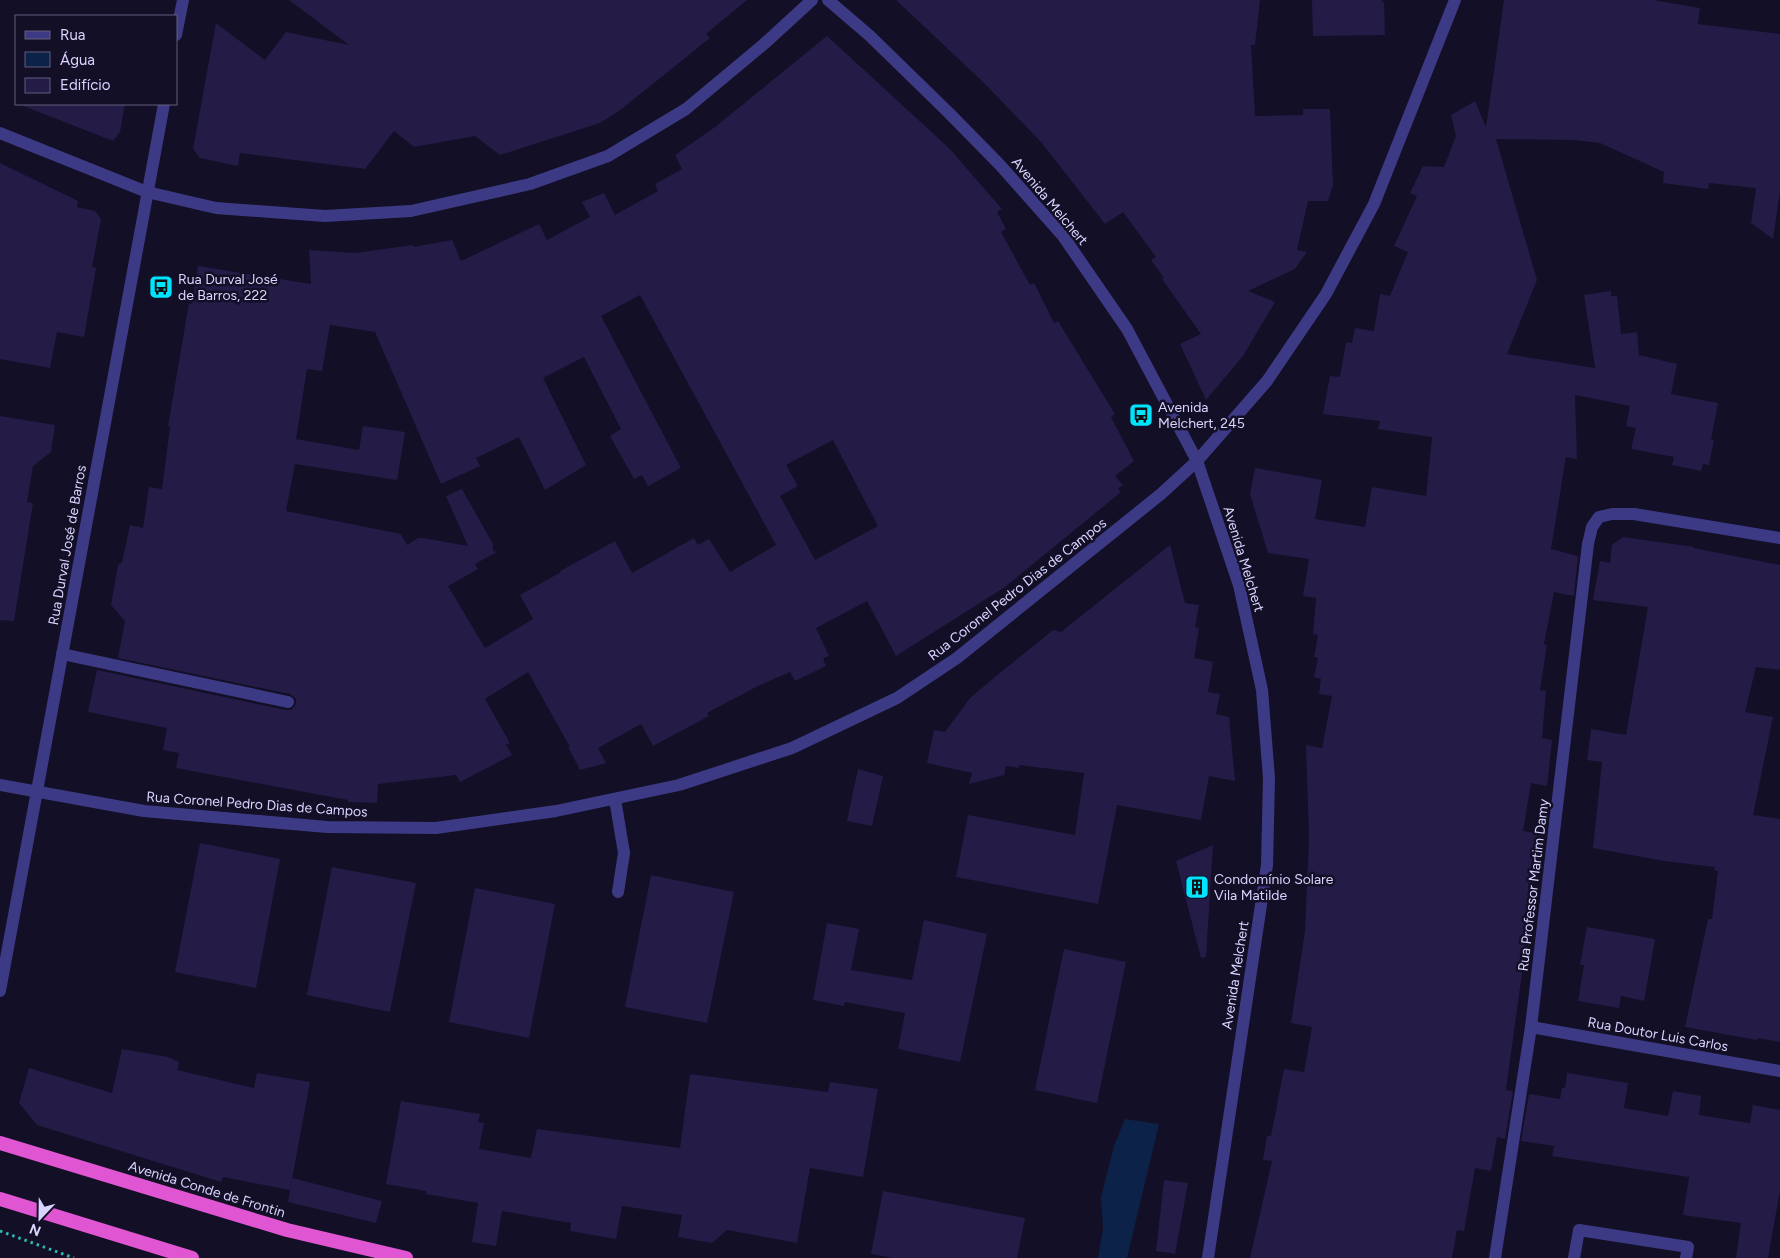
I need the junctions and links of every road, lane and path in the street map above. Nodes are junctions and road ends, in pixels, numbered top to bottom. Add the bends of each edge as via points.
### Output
1 (183, 0) edge
2 (812, 0) edge
3 (828, 0) edge
4 (1455, 0) edge
5 (178, 25) edge
6 (164, 105) edge
7 (0, 133) edge
8 (147, 192) junction
9 (1197, 461) junction
10 (1780, 538) edge
11 (62, 654) junction
12 (288, 702) dead end
13 (0, 785) edge
14 (37, 793) junction
15 (615, 799) junction
16 (618, 892) dead end
17 (0, 991) edge
18 (1531, 1027) junction
19 (1780, 1071) edge
20 (0, 1143) edge
21 (0, 1199) edge
22 (0, 1231) edge
23 (74, 1258) edge
24 (192, 1258) edge
25 (406, 1258) edge
26 (1208, 1258) edge
27 (1495, 1258) edge
28 (1574, 1258) edge
29 (1686, 1258) edge

1 - 5 street
2 - 8 street via 686,109 608,156 530,184 411,211 325,216 216,208
3 - 9 street, Avenida Melchert via 950,114 1063,236 1127,329
4 - 9 street, Rua Coronel Pedro Dias de Campos via 1374,204 1326,294 1267,381
6 - 8 street, Rua Durval José de Barros
7 - 8 street
8 - 11 street, Rua Durval José de Barros
9 - 15 street, Rua Coronel Pedro Dias de Campos via 958,658 897,698 792,748 679,785
9 - 26 street, Avenida Melchert via 1239,585 1262,690 1269,778 1267,865
10 - 18 street, Rua Professor Martim Damy via 1634,514 1599,517 1592,527
11 - 12 street
11 - 14 street, Rua Durval José de Barros
13 - 14 street, Rua Coronel Pedro Dias de Campos
14 - 15 street, Rua Coronel Pedro Dias de Campos via 136,810 327,827 436,828
14 - 17 street, Rua Durval José de Barros
15 - 16 street via 624,853
18 - 19 street, Rua Doutor Luis Carlos
18 - 27 street, Rua Professor Martim Damy
20 - 25 highway, Avenida Conde de Frontin via 287,1230
21 - 24 highway
22 - 23 path
28 - 29 street via 1579,1230 1688,1247

